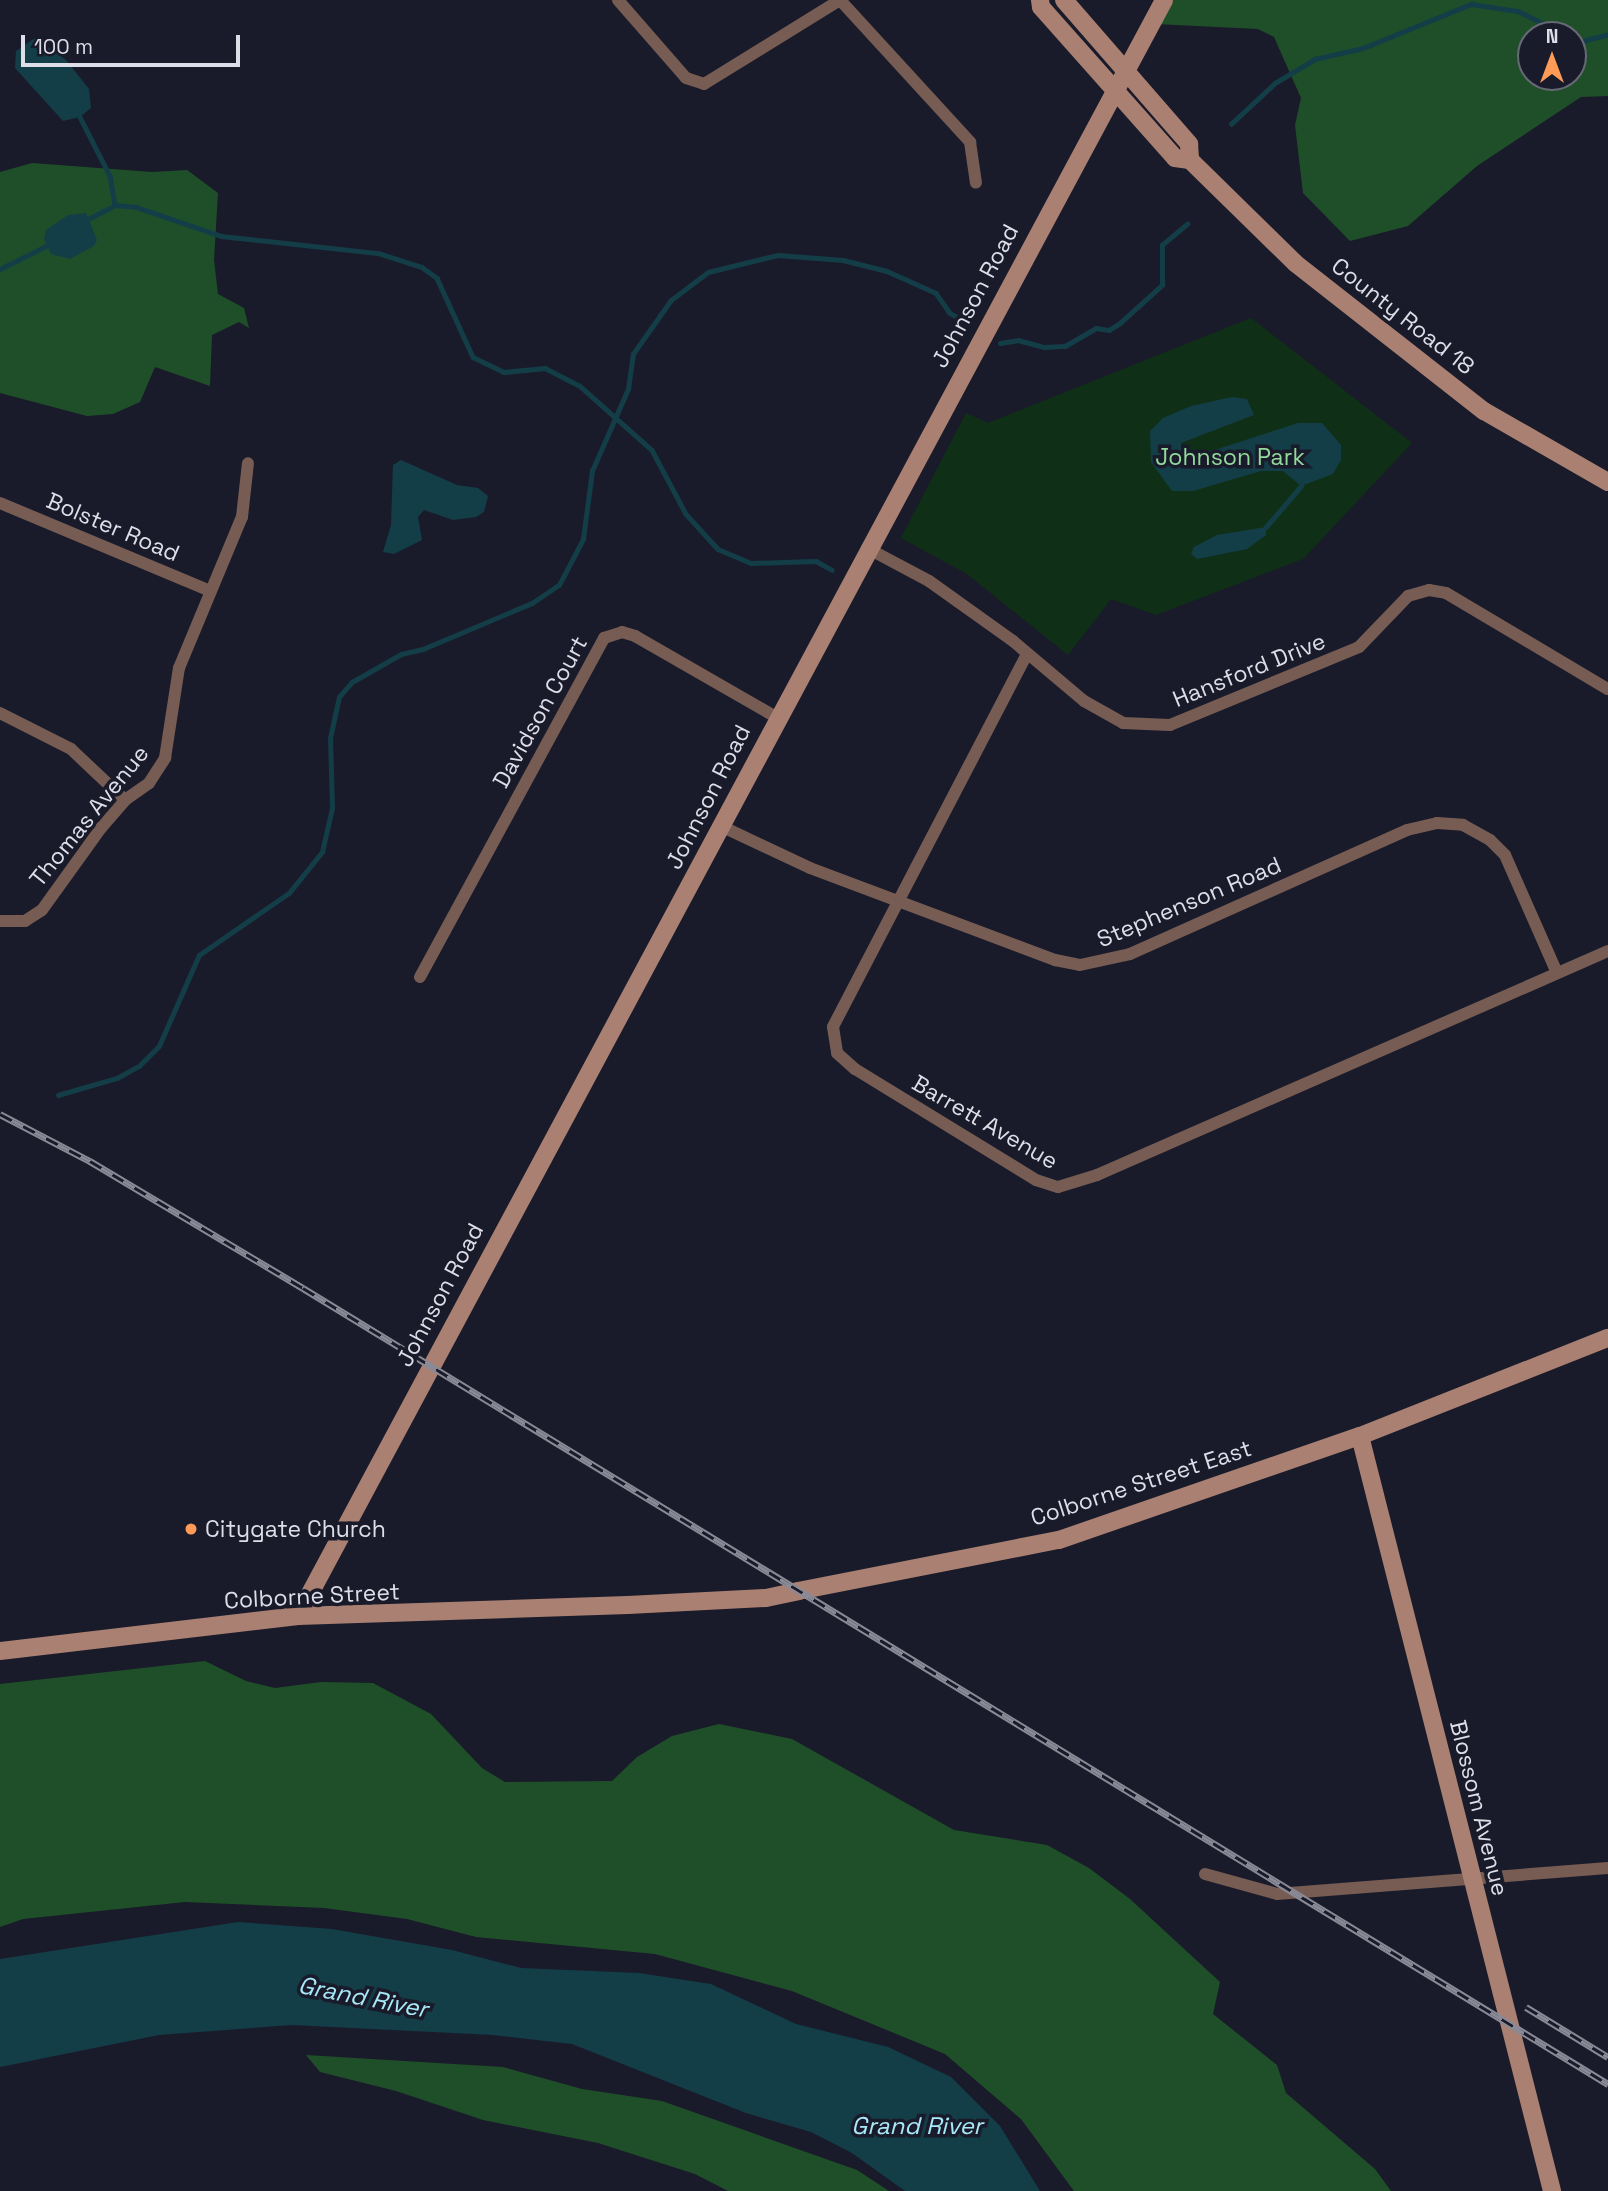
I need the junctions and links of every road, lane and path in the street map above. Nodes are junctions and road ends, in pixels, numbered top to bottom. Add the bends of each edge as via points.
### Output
1 (618, 0) edge
2 (840, 0) edge
3 (1040, 0) edge
4 (1063, 0) edge
5 (1164, 0) edge
6 (1125, 71) junction
7 (1113, 90) junction
8 (1190, 160) junction
9 (976, 183) dead end
10 (248, 463) dead end
11 (1608, 482) edge
12 (0, 503) edge
13 (867, 548) junction
14 (210, 591) junction
15 (1027, 654) junction
16 (1608, 689) edge
17 (0, 713) edge
18 (776, 717) junction
19 (125, 800) junction
20 (723, 827) junction
21 (898, 898) junction
22 (0, 921) edge
23 (1608, 951) edge
24 (1557, 973) junction
25 (420, 977) dead end
26 (1608, 1338) edge
27 (1360, 1436) junction
28 (628, 1605) joint
29 (298, 1616) junction
30 (0, 1651) edge
31 (1608, 1868) edge
32 (1205, 1874) dead end
33 (1472, 1881) junction
34 (1552, 2191) edge

1 - 2 street via 686,78 704,84
2 - 9 street via 970,142
3 - 7 main road, County Road 18 via 1041,7
4 - 6 main road, County Road 18
5 - 6 main road, Johnson Road
6 - 7 main road, Johnson Road
6 - 8 main road, County Road 18 via 1189,144
7 - 8 main road, County Road 18 via 1175,158
7 - 13 main road, Johnson Road
8 - 11 main road, County Road 18 via 1295,263 1484,411
10 - 14 street, Thomas Avenue via 242,517
12 - 14 street, Bolster Road
13 - 15 street, Hansford Drive via 929,580
13 - 18 main road, Johnson Road
14 - 19 street, Thomas Avenue via 179,668 166,758 149,783
15 - 16 street, Hansford Drive via 1107,716 1137,725 1170,725 1359,647 1408,596 1430,590 1446,593
15 - 21 street, Barrett Avenue
17 - 19 street via 71,749
18 - 20 main road, Johnson Road
18 - 25 street, Davidson Court via 635,636 616,633 604,638
19 - 22 street, Thomas Avenue via 42,910 25,921
20 - 21 street, Stephenson Road via 810,868
20 - 29 main road, Johnson Road
21 - 24 street, Stephenson Road via 1055,960 1080,965 1105,962 1407,830 1437,823 1463,825 1505,855
21 - 24 street, Barrett Avenue via 839,1009 833,1027 837,1053 855,1069 1024,1174 1058,1187 1097,1175
23 - 24 street, Barrett Avenue
26 - 27 main road, Colborne Street East
27 - 28 main road, Colborne Street East via 1059,1540 766,1598
27 - 33 main road, Blossom Avenue
28 - 29 main road, Colborne Street
29 - 30 main road, Colborne Street
31 - 33 street
32 - 33 street via 1277,1894
33 - 34 main road, Blossom Avenue

